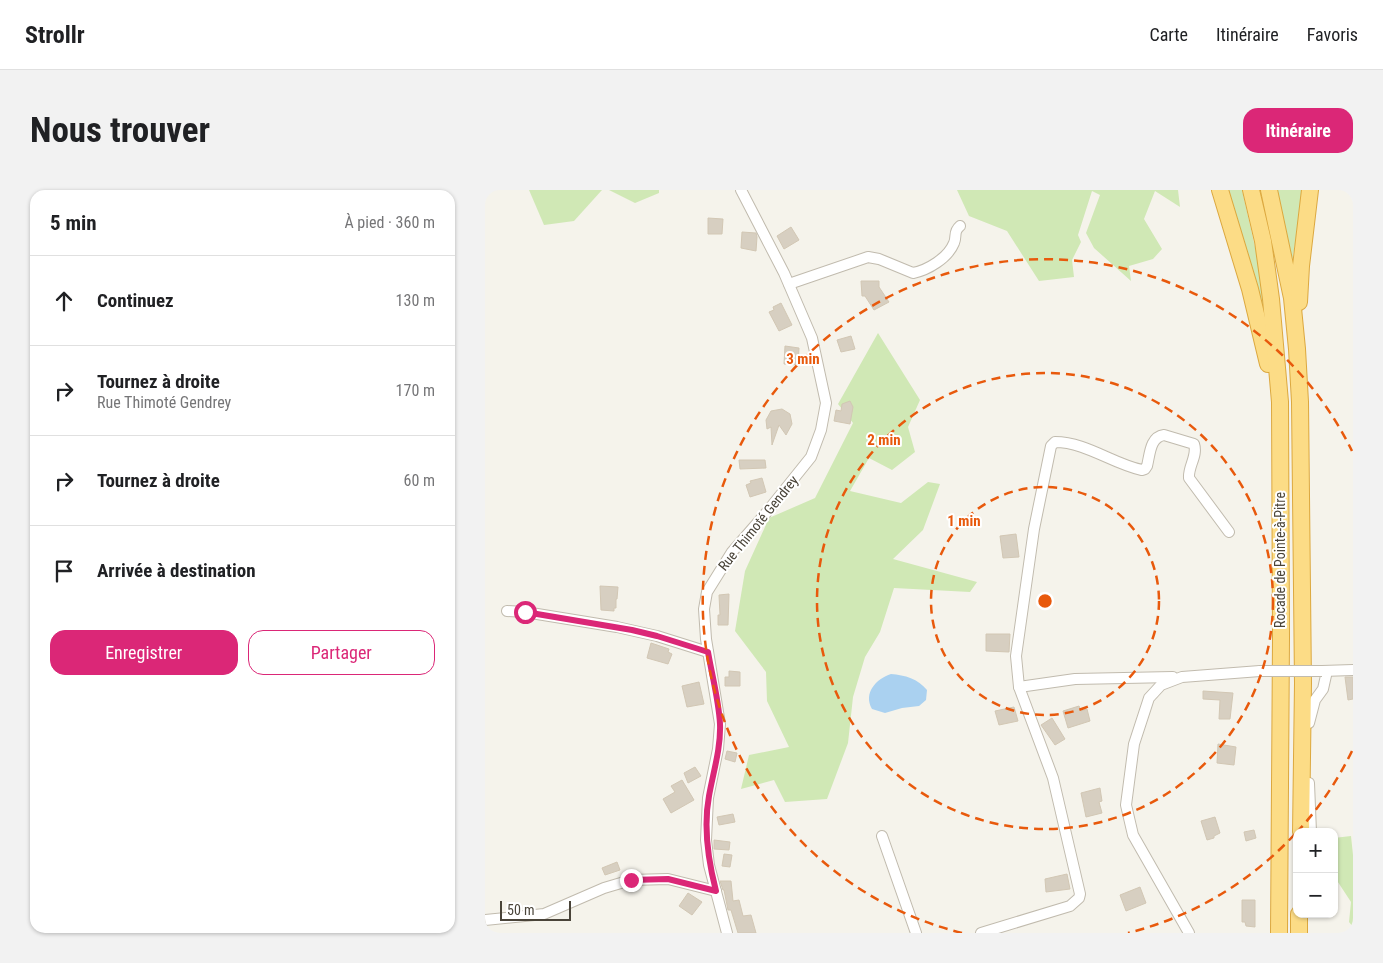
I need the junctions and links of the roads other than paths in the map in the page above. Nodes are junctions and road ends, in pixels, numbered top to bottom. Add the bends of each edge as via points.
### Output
1 (741, 190) edge
2 (1221, 190) edge
3 (1251, 190) edge
4 (1269, 190) edge
5 (1310, 190) edge
6 (960, 226) dead end
7 (789, 284) junction
8 (1297, 350) junction
9 (1280, 474) junction
10 (1229, 532) dead end
11 (507, 611) dead end
12 (708, 652) junction
13 (1353, 670) edge
14 (1324, 671) junction
15 (1182, 677) junction
16 (1019, 687) junction
17 (1301, 828) edge
18 (1311, 828) edge
19 (882, 836) dead end
20 (716, 891) junction
21 (1299, 918) edge
22 (485, 920) edge
23 (727, 933) edge
24 (916, 933) edge
25 (981, 933) edge
26 (1189, 933) edge
27 (1279, 933) edge
28 (1299, 933) edge

1 - 7 street, Rue Thimoté Gendrey
2 - 9 highway via 1267,353 1277,419
3 - 9 highway, Rocade de Pointe-à-Pitre via 1263,241 1271,299 1280,402
4 - 8 highway, Rocade de Pointe-à-Pitre via 1292,298
5 - 8 highway via 1301,266
6 - 7 street via 954,232 954,243 943,258 918,272 869,257
7 - 12 street, Rue Thimoté Gendrey via 814,347 826,403 821,430 811,457 732,552 707,592 704,609
8 - 17 highway, Rocade de Pointe-à-Pitre via 1303,683
9 - 27 highway, Rocade de Pointe-à-Pitre
10 - 16 street via 1189,478 1194,444 1159,436 1153,442 1147,466 1142,470 1055,442 1051,446 1034,529 1022,605 1016,656
11 - 12 street via 632,630
12 - 20 street, Rue Thimoté Gendrey via 720,724 708,798 706,840
13 - 14 street
14 - 15 street, bridge via 1259,671
14 - 18 street via 1323,689 1315,700 1308,730
15 - 16 street via 1075,679
15 - 26 street via 1161,685 1149,698 1134,744 1126,805 1133,835
16 - 25 street via 1053,778 1080,894 1070,906
19 - 24 street
20 - 22 street via 668,879 631,880 545,914
20 - 23 street, Rue Thimoté Gendrey
21 - 28 highway

